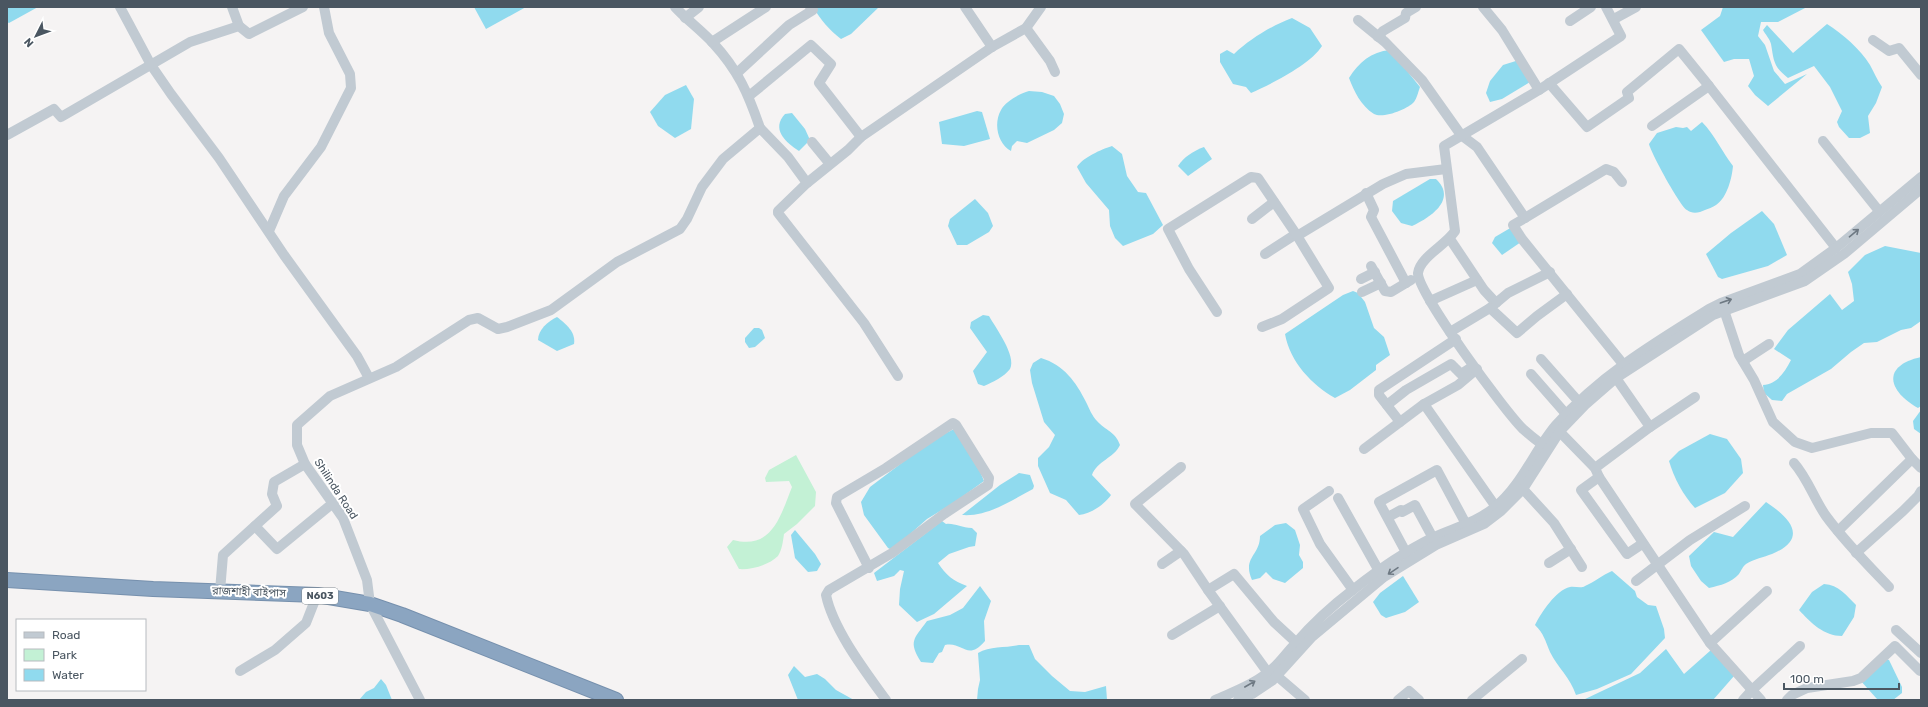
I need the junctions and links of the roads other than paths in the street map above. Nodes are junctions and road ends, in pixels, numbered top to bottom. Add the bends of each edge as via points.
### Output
1 (120, 7) edge
2 (232, 7) edge
3 (303, 7) edge
4 (324, 7) edge
5 (675, 7) edge
6 (699, 7) edge
7 (766, 7) edge
8 (810, 7) edge
9 (965, 7) edge
10 (1041, 7) edge
11 (1416, 7) edge
12 (1483, 7) edge
13 (1591, 7) edge
14 (1606, 7) edge
15 (1636, 7) edge
16 (685, 18) junction
17 (1614, 19) junction
18 (1358, 20) dead end
19 (1570, 21) dead end
20 (239, 26) junction
21 (1026, 28) junction
22 (1378, 37) junction
23 (1873, 40) dead end
24 (712, 42) junction
25 (992, 47) junction
26 (151, 65) junction
27 (1055, 72) dead end
28 (737, 73) junction
29 (1921, 75) edge
30 (1549, 83) junction
31 (1709, 86) junction
32 (1539, 90) junction
33 (749, 96) junction
34 (1652, 126) dead end
35 (760, 128) junction
36 (7, 135) edge
37 (1461, 135) junction
38 (861, 137) junction
39 (1823, 141) dead end
40 (812, 142) dead end
41 (830, 164) junction
42 (1446, 169) junction
43 (1921, 177) edge
44 (1622, 182) dead end
45 (807, 183) junction
46 (1921, 189) edge
47 (1366, 193) junction
48 (1274, 202) junction
49 (1879, 211) junction
50 (1525, 218) junction
51 (1252, 219) dead end
52 (269, 231) junction
53 (1296, 235) junction
54 (1450, 239) junction
55 (1836, 248) junction
56 (1265, 254) dead end
57 (1550, 272) junction
58 (1418, 276) junction
59 (1361, 279) dead end
60 (1477, 280) junction
61 (1381, 283) junction
62 (1406, 283) junction
63 (1362, 292) dead end
64 (1567, 294) junction
65 (1430, 301) junction
66 (1493, 305) junction
67 (1724, 310) junction
68 (1218, 312) dead end
69 (1262, 327) dead end
70 (1453, 336) junction
71 (1769, 344) dead end
72 (1541, 359) dead end
73 (1742, 361) junction
74 (1622, 364) junction
75 (1475, 368) junction
76 (1531, 374) dead end
77 (898, 376) dead end
78 (369, 378) junction
79 (1616, 378) junction
80 (1695, 396) dead end
81 (1578, 400) junction
82 (1424, 404) junction
83 (1387, 406) junction
84 (1566, 414) junction
85 (1400, 422) junction
86 (1650, 427) junction
87 (1558, 429) junction
88 (1546, 446) junction
89 (1364, 449) dead end
90 (1912, 459) junction
91 (304, 464) junction
92 (1794, 464) dead end
93 (1181, 467) dead end
94 (1921, 468) edge
95 (1597, 472) junction
96 (1523, 489) junction
97 (1329, 491) dead end
98 (1921, 491) edge
99 (1338, 498) dead end
100 (333, 503) junction
101 (1496, 506) junction
102 (1744, 506) dead end
103 (1388, 517) junction
104 (1466, 524) junction
105 (255, 526) junction
106 (1838, 531) junction
107 (1433, 538) junction
108 (1642, 544) junction
109 (1571, 549) junction
110 (1181, 551) junction
111 (1856, 553) junction
112 (1408, 556) junction
113 (1162, 564) dead end
114 (1549, 564) dead end
115 (1657, 564) junction
116 (1582, 567) dead end
117 (869, 568) junction
118 (1379, 571) junction
119 (7, 580) edge
120 (1636, 581) dead end
121 (1889, 587) dead end
122 (1208, 590) junction
123 (1353, 590) junction
124 (220, 591) junction
125 (1767, 591) dead end
126 (317, 595) junction
127 (370, 604) junction
128 (1220, 606) junction
129 (1896, 630) dead end
130 (1172, 635) dead end
131 (1710, 643) junction
132 (1299, 645) junction
133 (1800, 646) dead end
134 (1921, 653) edge
135 (1522, 659) dead end
136 (1921, 670) edge
137 (240, 671) dead end
138 (1273, 677) junction
139 (1752, 690) junction
140 (1253, 697) edge
141 (420, 700) edge
142 (616, 700) edge
143 (886, 700) edge
144 (1215, 700) edge
145 (1238, 700) edge
146 (1305, 700) edge
147 (1398, 700) edge
148 (1419, 700) edge
149 (1472, 700) edge
150 (1743, 700) edge
151 (1761, 700) edge
152 (1787, 700) edge

1 - 26 street
2 - 20 street
3 - 20 street via 248,34
4 - 52 street via 329,33 350,74 351,88 322,147 284,196
5 - 16 street
6 - 16 street
7 - 24 street
8 - 28 street via 813,10 789,25
9 - 25 street
10 - 21 street
11 - 22 street
12 - 32 street via 1502,30
13 - 19 street
14 - 17 street
15 - 17 street
16 - 24 street
17 - 30 street via 1621,36
18 - 22 street
20 - 26 street via 190,42
21 - 25 street
21 - 27 street via 1043,50
22 - 37 street via 1422,80
23 - 29 street via 1889,51 1900,48
24 - 28 street
25 - 38 street
26 - 36 street via 61,117 54,109
26 - 52 street
28 - 33 street
30 - 31 street via 1587,127 1628,98 1627,92 1679,49
30 - 32 street
31 - 34 street
31 - 55 street
32 - 37 street
33 - 35 street
33 - 38 street via 811,45 831,64 819,83
35 - 45 street via 788,157
35 - 78 street, Shilinda Road via 723,159 702,187 687,220 680,229 618,262 551,310 498,329 478,318 469,320 396,367
37 - 42 street via 1444,146
37 - 50 street via 1477,147
38 - 41 street
39 - 49 street
40 - 41 street
41 - 45 street
42 - 47 street via 1406,174
42 - 54 street via 1455,231
43 - 49 street
44 - 50 street via 1614,172 1606,169
45 - 77 street via 778,213 864,323
46 - 67 street via 1844,254 1805,281
47 - 53 street
47 - 62 street via 1374,210 1371,217
48 - 51 street
48 - 53 street
48 - 68 street via 1258,178 1251,177 1168,229 1189,269
55 -> 49 street
50 - 57 street via 1513,225
52 - 78 street via 357,356
53 - 56 street
53 - 69 street via 1329,288 1282,319
54 - 58 street via 1424,261 1419,267
54 - 60 street
74 -> 55 street via 1709,309 1800,274
57 - 64 street
57 - 66 street via 1508,293
58 - 62 street
58 - 65 street
59 - 61 street via 1373,269
60 - 65 street
60 - 66 street
61 - 62 street via 1385,292 1391,292
61 - 63 street
64 - 66 street via 1517,333
64 - 74 street
65 - 70 street
66 - 70 street
67 - 73 street
67 - 79 street via 1670,341
70 - 75 street
70 - 83 street via 1379,390 1379,395
71 - 73 street
72 - 81 street
73 - 90 street via 1754,380 1773,422 1795,442 1812,448 1871,433 1892,433
74 - 81 street
75 - 82 street via 1458,385
75 - 83 street via 1462,374 1451,364 1406,390
75 - 88 street via 1523,428
76 - 84 street
78 - 91 street, Shilinda Road via 330,396 297,425 297,445
79 - 86 street
79 - 87 street
80 - 86 street
81 - 84 street
82 - 85 street
82 - 101 street
83 - 85 street
84 - 87 street
85 - 89 street
86 - 95 street
87 - 88 street
87 - 95 street
88 - 96 street
88 - 101 street via 1519,482
90 - 94 street
90 - 106 street
91 - 100 street, Shilinda Road
91 - 105 street via 274,482 272,494 277,506
92 - 106 street
93 - 110 street via 1135,504
95 - 108 street
95 - 108 street via 1581,490 1626,554
96 - 109 street via 1554,523
96 - 112 street via 1501,512 1484,524
97 - 123 street via 1302,509 1320,544
98 - 111 street via 1903,511
99 - 118 street
100 - 105 street via 277,549
100 - 127 street, Shilinda Road via 343,518 360,557 367,580
101 - 104 street via 1481,518
102 - 115 street
103 - 104 street via 1379,502 1437,470
103 - 107 street via 1415,505
103 - 112 street
104 - 107 street
105 - 124 street via 223,555
106 - 111 street
107 - 112 street
108 - 115 street
109 - 114 street
109 - 116 street
110 - 113 street
110 - 122 street
111 - 121 street
112 - 118 street
112 -> 132 street
115 - 120 street
115 - 131 street
117 - 117 street via 988,485 988,478 953,423 837,498 836,503
117 - 143 street via 829,590 826,595 828,608 843,635 861,666
118 - 123 street
119 - 124 highway, রাজশাহী বাইপাস / N603
122 - 128 street
122 - 132 street via 1234,574 1274,622
123 - 132 street
124 - 126 highway, রাজশাহী বাইপাস / N603
125 - 131 street
126 - 127 highway, রাজশাহী বাইপাস / N603
126 - 137 street via 306,623 275,650
127 - 141 street
127 - 142 highway, রাজশাহী বাইপাস / N603
128 - 130 street
128 - 138 street
129 - 134 street
131 - 139 street
132 - 138 street
133 - 139 street
135 - 149 street
136 - 152 street via 1911,664 1895,646 1861,678 1807,688
138 - 140 street
144 -> 138 street
138 - 146 street
139 - 150 street
139 - 151 street
140 - 145 street
147 - 148 street via 1409,691

